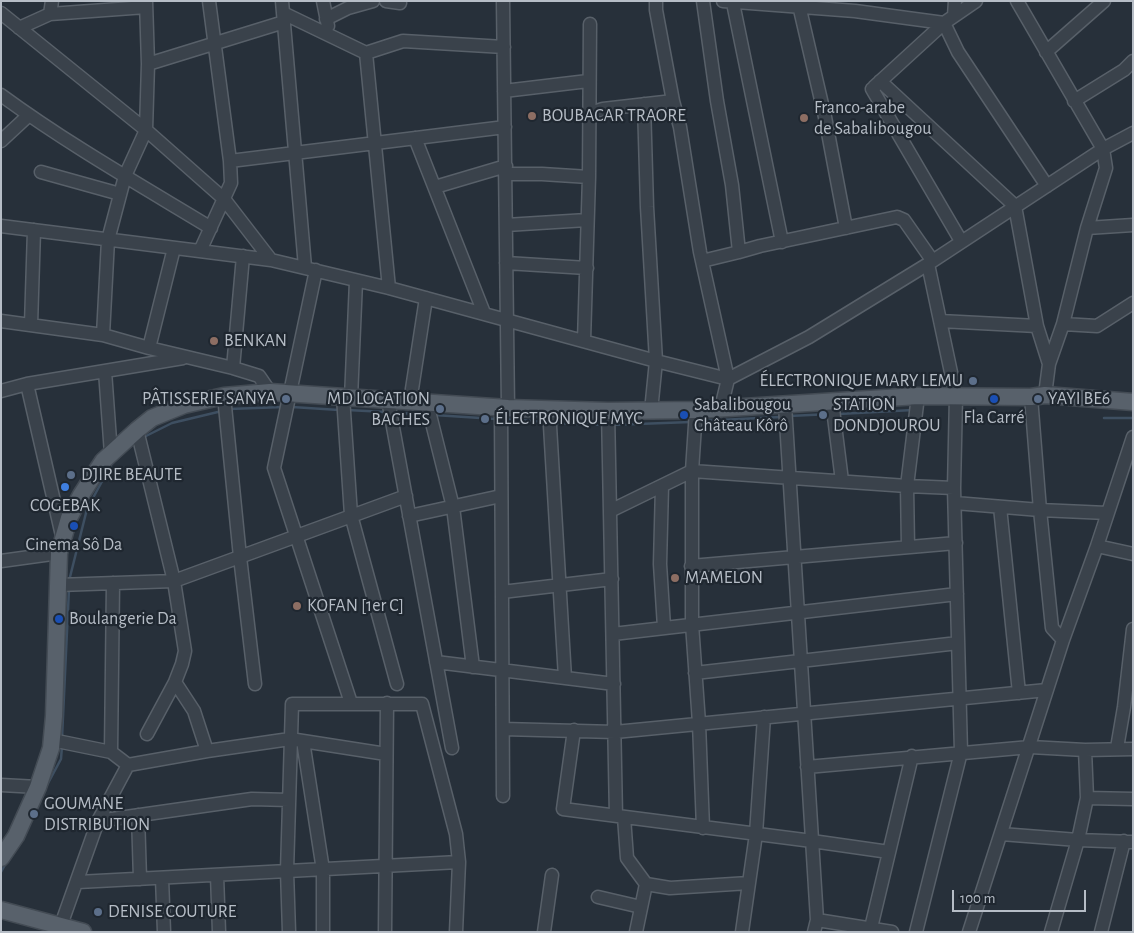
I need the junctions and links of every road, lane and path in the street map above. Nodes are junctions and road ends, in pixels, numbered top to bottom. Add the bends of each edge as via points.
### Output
1 (52, 1) edge
2 (208, 1) edge
3 (323, 1) edge
4 (372, 1) edge
5 (386, 1) edge
6 (503, 1) edge
7 (656, 1) edge
8 (703, 1) edge
9 (955, 1) edge
10 (976, 1) edge
11 (1017, 1) edge
12 (1104, 1) edge
13 (728, 2) edge
14 (400, 3) dead end
15 (146, 4) edge
16 (799, 4) edge
17 (845, 6) edge
18 (283, 12) edge
19 (1, 13) edge
20 (50, 14) junction
21 (326, 18) junction
22 (949, 20) junction
23 (590, 24) dead end
24 (19, 28) junction
25 (330, 36) junction
26 (214, 43) junction
27 (504, 47) junction
28 (1046, 52) junction
29 (366, 53) junction
30 (1133, 60) edge
31 (148, 64) junction
32 (588, 81) junction
33 (873, 87) junction
34 (504, 91) junction
35 (1, 95) edge
36 (673, 101) junction
37 (1074, 102) junction
38 (644, 104) junction
39 (590, 112) junction
40 (29, 115) junction
41 (505, 127) junction
42 (146, 130) junction
43 (1133, 133) edge
44 (415, 138) junction
45 (1, 141) edge
46 (374, 143) junction
47 (1103, 149) junction
48 (295, 153) junction
49 (230, 161) junction
50 (505, 170) junction
51 (41, 172) dead end
52 (125, 176) junction
53 (590, 177) junction
54 (1047, 186) junction
55 (435, 187) junction
56 (120, 194) junction
57 (224, 199) junction
58 (1015, 206) junction
59 (587, 220) junction
60 (506, 225) junction
61 (1133, 225) edge
62 (1, 226) edge
63 (211, 228) junction
64 (846, 228) junction
65 (1088, 228) junction
66 (34, 230) junction
67 (108, 240) junction
68 (961, 241) junction
69 (782, 242) junction
70 (174, 248) junction
71 (200, 251) junction
72 (739, 252) junction
73 (243, 256) junction
74 (271, 260) junction
75 (702, 261) junction
76 (930, 262) junction
77 (506, 263) junction
78 (587, 268) junction
79 (311, 269) junction
80 (356, 281) junction
81 (389, 288) junction
82 (426, 298) junction
83 (1133, 303) edge
84 (484, 313) junction
85 (507, 319) junction
86 (1, 321) edge
87 (940, 321) junction
88 (1063, 324) junction
89 (31, 325) junction
90 (1037, 326) junction
91 (103, 335) junction
92 (584, 341) junction
93 (149, 348) junction
94 (188, 357) junction
95 (656, 361) junction
96 (1049, 364) junction
97 (233, 368) junction
98 (105, 372) junction
99 (728, 378) junction
100 (26, 384) junction
101 (1, 391) edge
102 (270, 392) junction
103 (290, 394) junction
104 (224, 396) junction
105 (918, 396) junction
106 (956, 396) junction
107 (1038, 396) junction
108 (347, 398) junction
109 (388, 400) junction
110 (832, 401) junction
111 (410, 402) junction
112 (1133, 402) edge
113 (427, 403) junction
114 (785, 405) junction
115 (504, 408) junction
116 (721, 408) junction
117 (549, 409) junction
118 (696, 410) junction
119 (608, 411) junction
120 (651, 411) junction
121 (137, 430) junction
122 (1133, 437) edge
123 (111, 454) junction
124 (692, 471) junction
125 (789, 478) junction
126 (842, 481) junction
127 (662, 486) junction
128 (906, 486) junction
129 (954, 488) junction
130 (406, 496) junction
131 (501, 496) junction
132 (955, 503) junction
133 (453, 507) junction
134 (1000, 507) junction
135 (1040, 510) junction
136 (610, 511) junction
137 (1107, 513) junction
138 (351, 515) junction
139 (409, 516) junction
140 (297, 535) junction
141 (956, 543) junction
142 (1097, 546) junction
143 (61, 547) junction
144 (908, 547) junction
145 (1133, 554) edge
146 (240, 557) junction
147 (794, 557) junction
148 (1, 561) edge
149 (691, 566) junction
150 (612, 579) junction
151 (174, 582) junction
152 (113, 583) junction
153 (58, 584) junction
154 (560, 585) junction
155 (502, 592) junction
156 (957, 594) junction
157 (798, 612) junction
158 (692, 624) junction
159 (664, 627) junction
160 (1133, 630) edge
161 (613, 634) junction
162 (1063, 640) junction
163 (958, 644) junction
164 (436, 662) junction
165 (801, 662) junction
166 (473, 666) junction
167 (502, 670) junction
168 (695, 674) junction
169 (565, 678) junction
170 (175, 682) junction
171 (256, 684) dead end
172 (397, 684) dead end
173 (614, 684) junction
174 (1047, 690) junction
175 (1019, 693) junction
176 (960, 699) junction
177 (351, 703) junction
178 (387, 704) junction
179 (804, 713) junction
180 (764, 717) junction
181 (699, 723) junction
182 (503, 729) junction
183 (574, 730) junction
184 (615, 732) junction
185 (147, 734) dead end
186 (52, 740) junction
187 (296, 740) junction
188 (1030, 747) junction
189 (452, 748) dead end
190 (1117, 748) junction
191 (1133, 749) edge
192 (1085, 750) junction
193 (207, 751) junction
194 (111, 752) junction
195 (961, 752) junction
196 (386, 754) junction
197 (912, 756) junction
198 (128, 764) junction
199 (807, 766) junction
200 (1, 785) edge
201 (38, 787) junction
202 (503, 796) dead end
203 (1087, 798) junction
204 (1133, 799) edge
205 (289, 800) junction
206 (138, 815) junction
207 (620, 817) junction
208 (98, 821) junction
209 (703, 828) junction
210 (756, 834) junction
211 (1001, 834) junction
212 (8, 836) edge
213 (1078, 840) junction
214 (812, 841) junction
215 (1128, 842) edge
216 (889, 852) junction
217 (1, 858) edge
218 (459, 862) junction
219 (386, 866) junction
220 (323, 870) junction
221 (287, 872) junction
222 (217, 875) junction
223 (552, 875) dead end
224 (162, 878) junction
225 (140, 879) junction
226 (78, 882) junction
227 (749, 883) junction
228 (646, 884) junction
229 (598, 897) dead end
230 (640, 908) junction
231 (1, 910) edge
232 (61, 926) junction
233 (815, 926) edge
234 (871, 930) edge
235 (83, 932) edge
236 (164, 932) edge
237 (220, 932) edge
238 (289, 932) edge
239 (323, 932) edge
240 (385, 932) edge
241 (456, 932) edge
242 (544, 932) edge
243 (636, 932) edge
244 (742, 932) edge
245 (892, 932) edge
246 (916, 932) edge
247 (969, 932) edge
248 (1051, 932) edge
249 (1101, 932) edge

1 - 20 street
2 - 26 street
3 - 21 street
4 - 21 street
5 - 14 street
6 - 27 street
7 - 36 street
8 - 72 street via 732,185
9 - 22 street
10 - 22 street
11 - 28 street
12 - 28 street
13 - 16 street
13 - 69 street
15 - 20 street
15 - 31 street
16 - 17 street
16 - 64 street
17 - 22 street
18 - 25 street
18 - 26 street
18 - 48 street
19 - 24 street
20 - 24 street
21 - 25 street
22 - 33 street
22 - 54 street via 958,52
23 - 32 street
24 - 42 street
25 - 29 street
26 - 31 street
26 - 49 street
27 - 29 street via 403,41
27 - 34 street
28 - 37 street
29 - 46 street
30 - 37 street via 1124,70
31 - 42 street
32 - 34 street
32 - 39 street
33 - 58 street
33 - 68 street
34 - 41 street
35 - 40 street
36 - 38 street
36 - 75 street
37 - 47 street
38 - 39 street
38 - 95 street
39 - 53 street
40 - 45 street
40 - 52 street
41 - 44 street
41 - 50 street
42 - 52 street
42 - 57 street
43 - 47 street
44 - 46 street
44 - 55 street
46 - 48 street
46 - 81 street
47 - 54 street
47 - 65 street via 1106,168
48 - 49 street
48 - 79 street
49 - 57 street via 232,183
50 - 53 street
50 - 55 street
50 - 60 street
51 - 56 street
52 - 56 street
52 - 63 street
53 - 59 street
54 - 58 street
55 - 84 street
56 - 67 street
57 - 63 street
57 - 74 street
58 - 68 street
58 - 90 street
59 - 60 street
59 - 78 street
60 - 77 street
61 - 65 street
62 - 66 street
63 - 71 street
64 - 69 street
64 - 76 street via 897,217 904,220
65 - 88 street
66 - 67 street
66 - 89 street
67 - 70 street
67 - 91 street
68 - 76 street
69 - 72 street
70 - 71 street
70 - 93 street
71 - 73 street
72 - 75 street
73 - 74 street
73 - 97 street
74 - 79 street
75 - 99 street
76 - 87 street
76 - 99 street via 809,337
77 - 78 street
77 - 85 street
78 - 92 street
79 - 80 street
79 - 103 street
80 - 81 street
80 - 108 street
81 - 82 street
82 - 84 street
82 - 111 street
83 - 88 street via 1097,326
84 - 85 street
85 - 92 street
85 - 115 street
86 - 89 street
87 - 90 street
87 - 106 street
88 - 96 street
89 - 91 street
90 - 96 street
91 - 93 street
92 - 95 street
93 - 94 street
94 - 97 street
94 - 98 street
95 - 99 street
95 - 120 street
96 - 107 street
97 - 102 street via 259,376
98 - 100 street
98 - 123 street
99 - 116 street
100 - 101 street
100 - 143 street
102 - 103 main road
102 - 104 main road
103 - 108 main road
103 - 140 street via 274,468
104 - 121 main road via 184,404 152,418
104 - 146 street
105 - 106 main road
105 - 110 main road
105 - 128 street
106 - 107 main road
106 - 129 street
107 - 112 main road
107 - 135 street
108 - 109 main road
108 - 138 street
109 - 111 main road
109 - 130 street
110 - 114 main road
110 - 126 street
111 - 113 main road
113 - 115 main road
113 - 133 street
114 - 116 main road
114 - 125 street
115 - 117 main road
115 - 131 street
116 - 118 main road
117 - 119 main road
117 - 154 street
118 - 120 main road
118 - 124 street
119 - 120 main road
119 - 136 street
121 - 123 main road
121 - 151 street
122 - 137 street
123 - 143 main road via 103,461 69,518
124 - 125 street
124 - 127 street
124 - 149 street
125 - 126 street
125 - 147 street
126 - 128 street
127 - 136 street
127 - 159 street via 660,564
128 - 129 street
128 - 144 street
129 - 132 street
130 - 138 street
130 - 139 street
131 - 133 street
131 - 155 street
132 - 134 street
132 - 141 street
133 - 139 street
133 - 166 street
134 - 135 street
134 - 175 street
135 - 137 street
135 - 162 street via 1052,628
136 - 150 street
137 - 142 street
138 - 140 street
138 - 172 street
139 - 164 street
140 - 146 street
140 - 177 street
141 - 144 street
141 - 156 street
142 - 145 street
142 - 162 street
143 - 148 street
143 - 153 main road
144 - 147 street
146 - 151 street
146 - 171 street
147 - 149 street
147 - 157 street
149 - 158 street
150 - 154 street
150 - 161 street
151 - 152 street
151 - 170 street via 185,651
152 - 153 street
152 - 194 street
153 - 186 main road
154 - 155 street
154 - 169 street
155 - 167 street
156 - 157 street
156 - 163 street
157 - 158 street
157 - 165 street
158 - 159 street
158 - 168 street
159 - 161 street
160 - 190 street
161 - 173 street
162 - 174 street
163 - 165 street
163 - 176 street
164 - 166 street
164 - 189 street
165 - 168 street
165 - 179 street
166 - 167 street
167 - 169 street
167 - 182 street
168 - 181 street
169 - 173 street
170 - 185 street
170 - 193 street via 194,711
173 - 184 street
174 - 175 street
174 - 188 street
175 - 176 street
176 - 179 street
176 - 195 street
177 - 178 street
177 - 187 street via 292,704
178 - 196 street
178 - 218 street via 422,704 456,834
179 - 180 street
179 - 199 street
180 - 181 street
180 - 210 street
181 - 184 street
181 - 209 street
182 - 183 street
182 - 202 street
183 - 184 street
183 - 207 street via 563,809
184 - 207 street
186 - 194 street
186 - 201 main road
187 - 193 street
187 - 196 street
187 - 205 street
187 - 220 street
188 - 192 street
188 - 195 street
188 - 211 street
190 - 191 street
190 - 192 street
192 - 203 street
193 - 198 street
194 - 198 street
195 - 197 street
195 - 246 street
196 - 219 street
197 - 199 street
197 - 216 street
198 - 208 street
199 - 214 street
200 - 201 street
201 - 212 main road
203 - 204 street
203 - 213 street
205 - 206 street via 252,799
205 - 221 street
206 - 208 street
206 - 225 street
207 - 209 street
207 - 228 street via 627,858
208 - 226 street
209 - 210 street
210 - 214 street
210 - 227 street
211 - 213 street
211 - 247 street
212 - 217 main road
213 - 215 street
213 - 248 street
214 - 216 street
214 - 233 street
215 - 249 street
216 - 234 street
218 - 219 street
218 - 241 street
219 - 220 street
219 - 240 street
220 - 221 street
220 - 239 street
221 - 222 street
221 - 238 street
222 - 224 street
222 - 237 street
223 - 242 street
224 - 225 street
224 - 236 street
225 - 226 street
226 - 232 street
227 - 228 street via 670,888
227 - 244 street
228 - 230 street
229 - 230 street
230 - 243 street
231 - 232 main road
232 - 235 main road
233 - 234 street
234 - 245 street

